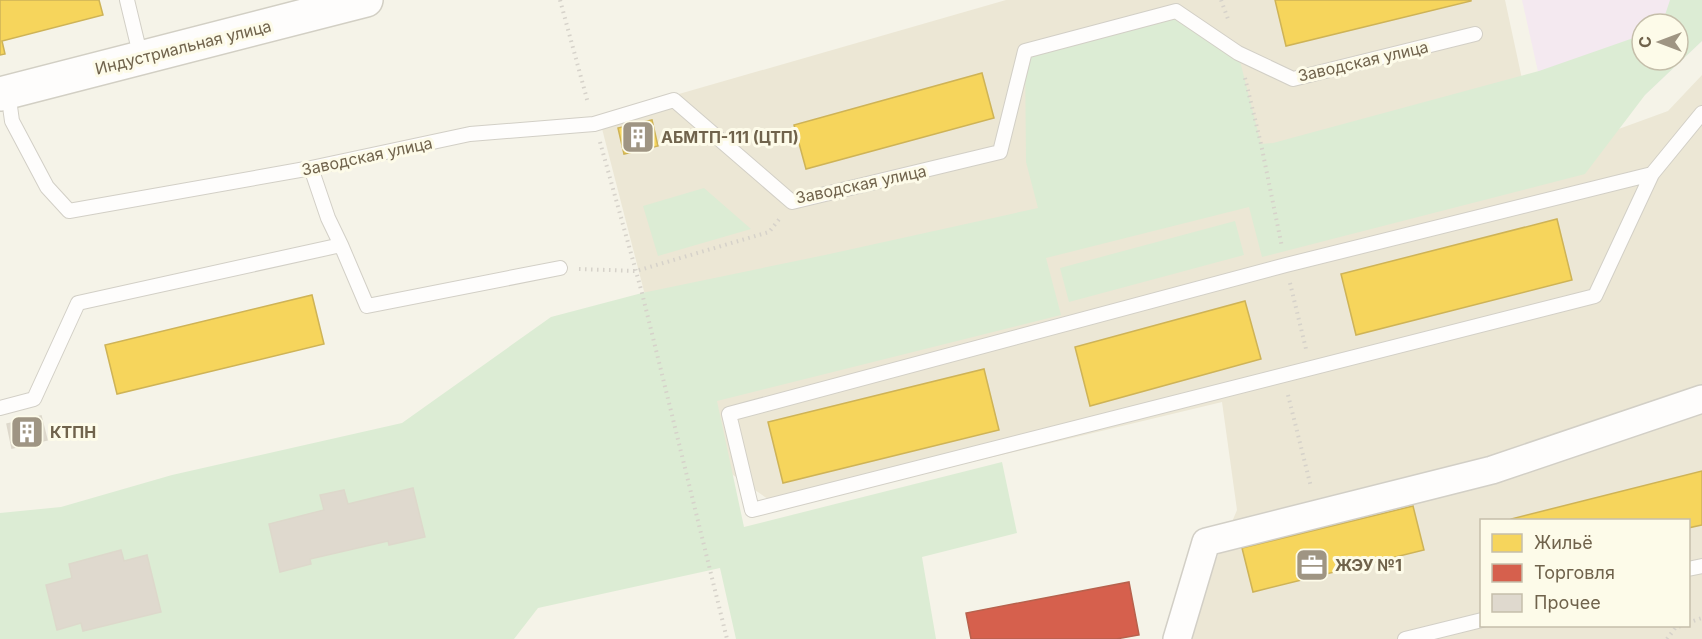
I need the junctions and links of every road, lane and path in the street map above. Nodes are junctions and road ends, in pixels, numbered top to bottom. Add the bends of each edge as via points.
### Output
1 (127, 0) edge
2 (366, 0) edge
3 (560, 0) edge
4 (1475, 34) dead end
5 (141, 58) junction
6 (4, 93) edge
7 (586, 96) dead end
8 (1702, 113) edge
9 (1261, 144) dead end
10 (311, 168) junction
11 (1652, 174) junction
12 (614, 196) dead end
13 (769, 232) dead end
14 (340, 245) junction
15 (1286, 265) junction
16 (560, 268) joint
17 (636, 271) junction
18 (1311, 368) junction
19 (1283, 375) junction
20 (1702, 399) edge
21 (0, 408) edge
22 (1318, 514) junction
23 (1480, 620) edge
24 (1677, 627) edge
25 (727, 639) edge
26 (1177, 639) edge
27 (1405, 639) edge
28 (1667, 639) edge

1 - 5 lane
2 - 5 street, Индустриальная улица
3 - 7 path
4 - 10 lane, Заводская улица via 1293,79 1238,53 1176,11 1025,51 1000,152 792,202 674,100 594,124 470,134
5 - 6 street, Индустриальная улица
6 - 10 lane, Заводская улица via 12,121 46,187 69,211
8 - 11 lane
9 - 15 path
10 - 14 lane
11 - 15 lane
11 - 18 lane via 1595,296
12 - 17 path
13 - 17 path
14 - 16 lane via 367,306
14 - 21 lane via 78,303 34,399
15 - 18 path
15 - 19 lane via 729,414 752,510
16 - 17 path
17 - 25 path
18 - 19 lane
19 - 22 path
20 - 22 street via 1492,470
22 - 26 street via 1206,542
23 - 27 lane
24 - 28 path

